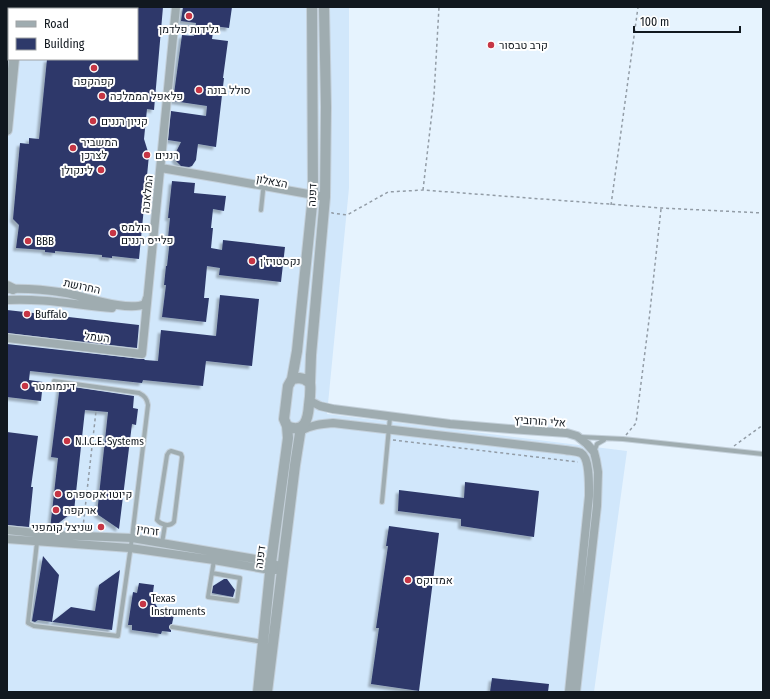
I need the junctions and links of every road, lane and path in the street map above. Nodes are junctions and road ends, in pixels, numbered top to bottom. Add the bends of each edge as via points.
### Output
1 (7, 7) edge
2 (176, 7) edge
3 (312, 7) edge
4 (324, 7) edge
5 (439, 7) edge
6 (638, 7) edge
7 (7, 11) edge
8 (14, 60) edge
9 (7, 129) edge
10 (160, 168) junction
11 (219, 178) junction
12 (423, 190) junction
13 (263, 191) junction
14 (313, 198) junction
15 (325, 200) junction
16 (611, 205) junction
17 (661, 208) junction
18 (261, 210) dead end
19 (763, 213) edge
20 (9, 288) edge
21 (148, 298) junction
22 (7, 300) edge
23 (146, 312) junction
24 (7, 338) edge
25 (292, 379) junction
26 (54, 381) dead end
27 (310, 383) junction
28 (310, 401) junction
29 (96, 411) dead end
30 (390, 417) junction
31 (763, 425) edge
32 (288, 426) junction
33 (301, 429) junction
34 (388, 430) junction
35 (577, 436) junction
36 (607, 439) junction
37 (623, 439) junction
38 (387, 440) junction
39 (728, 450) junction
40 (594, 452) junction
41 (763, 454) edge
42 (587, 463) junction
43 (382, 502) dead end
44 (165, 525) junction
45 (7, 530) edge
46 (55, 531) dead end
47 (132, 538) junction
48 (7, 539) edge
49 (37, 542) junction
50 (162, 544) junction
51 (130, 548) junction
52 (215, 556) junction
53 (271, 567) junction
54 (283, 568) junction
55 (212, 573) junction
56 (172, 627) dead end
57 (263, 642) junction
58 (258, 692) edge
59 (267, 692) edge
60 (569, 692) edge
61 (576, 692) edge

1 - 7 street
2 - 10 street, המלאכה
3 - 14 street, דפנה
4 - 15 street, דפנה
5 - 12 path via 434,95
6 - 16 path
8 - 9 street
10 - 11 street, הצאלון
10 - 21 street, המלאכה
11 - 13 street, הצאלון via 222,184
11 - 14 street, הצאלון
12 - 15 path via 388,192 347,215 332,213 331,203
12 - 16 path
13 - 14 street, הצאלון
13 - 18 lane
14 - 15 street, הצאלון
14 - 25 street, דפנה
15 - 27 street, דפנה
16 - 17 path
17 - 19 path
17 - 37 path via 636,423
20 - 21 street, החרושת via 64,293 135,306 145,304
21 - 23 street, המלאכה
22 - 23 street, החרושת via 56,302
23 - 24 street, העמל via 142,354
25 - 27 street via 304,379
25 - 32 street, דפנה via 288,386 284,419
26 - 47 lane via 139,393 147,400
27 - 28 street, דפנה
28 - 30 street, אלי הורוביץ via 333,409
28 - 33 street, דפנה via 308,417
29 - 46 path via 83,527 64,524
30 - 34 lane
30 - 35 street, אלי הורוביץ via 562,432
31 - 39 path
32 - 33 street
32 - 53 street, דפנה
33 - 34 street via 333,423
33 - 54 street
34 - 38 lane
34 - 42 street via 565,450 581,454
35 - 36 lane
35 - 40 street, אלי הורוביץ
36 - 37 lane
36 - 40 lane via 597,444
37 - 39 lane
38 - 42 path
38 - 43 lane
39 - 41 lane
40 - 61 street via 598,472 597,506
42 - 60 street via 590,496
44 - 44 lane via 174,522 182,457 181,454 171,451 167,455 157,520
44 - 50 lane
45 - 47 street, זרחין
47 - 50 street, זרחין
47 - 51 lane
48 - 49 street, זרחין
49 - 51 street, זרחין
49 - 51 lane via 28,623 34,626 118,636
50 - 52 street, זרחין
51 - 52 street, זרחין
52 - 53 street, זרחין via 261,560
52 - 55 lane
53 - 54 street, זרחין
53 - 57 street, דפנה
54 - 59 street
55 - 55 lane via 208,597 237,601 240,578
56 - 57 lane
57 - 58 street, דפנה

